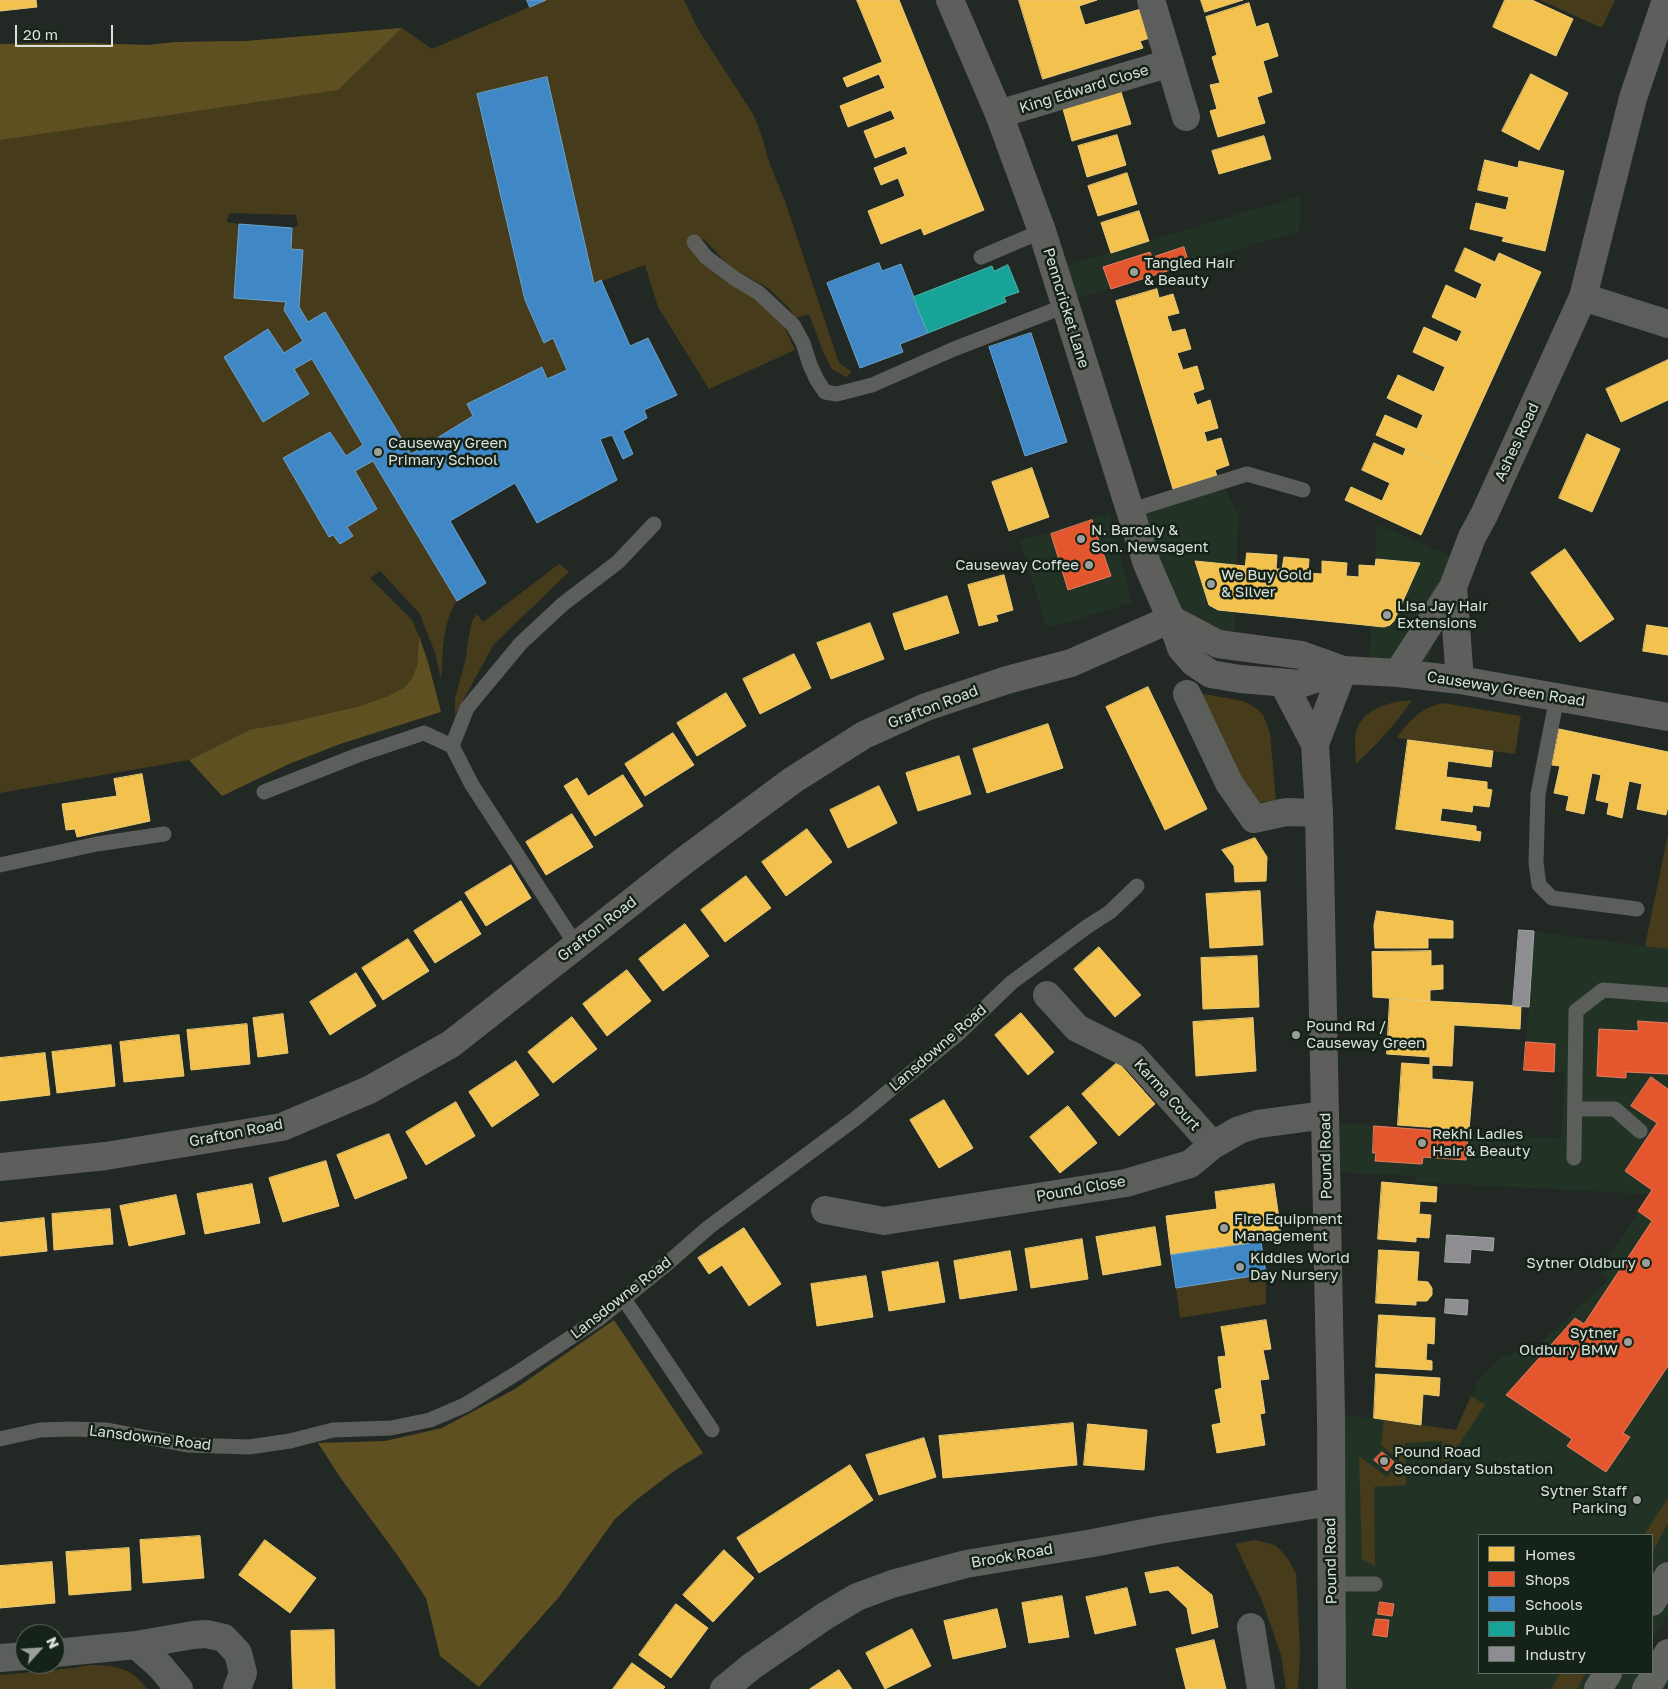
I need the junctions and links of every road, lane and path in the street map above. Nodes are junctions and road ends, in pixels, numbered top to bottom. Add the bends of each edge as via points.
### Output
1 (950, 0) edge
2 (1151, 0) edge
3 (1666, 0) edge
4 (1170, 62) junction
5 (999, 114) junction
6 (1186, 117) dead end
7 (1042, 231) junction
8 (694, 242) dead end
9 (981, 257) dead end
10 (1583, 297) junction
11 (1065, 306) junction
12 (1668, 324) edge
13 (1303, 490) dead end
14 (1130, 511) junction
15 (654, 524) dead end
16 (1452, 587) junction
17 (1171, 619) junction
18 (1343, 670) junction
19 (1398, 673) junction
20 (1301, 675) junction
21 (1460, 680) junction
22 (1187, 694) dead end
23 (1557, 697) junction
24 (1668, 718) edge
25 (1315, 744) junction
26 (452, 746) junction
27 (264, 792) dead end
28 (1319, 813) junction
29 (164, 834) dead end
30 (0, 865) edge
31 (1137, 886) dead end
32 (1636, 909) dead end
33 (576, 945) junction
34 (1047, 995) dead end
35 (1668, 995) edge
36 (1575, 1109) junction
37 (1325, 1115) junction
38 (1640, 1131) dead end
39 (1213, 1145) junction
40 (1574, 1158) dead end
41 (0, 1167) edge
42 (825, 1210) dead end
43 (624, 1299) junction
44 (712, 1430) dead end
45 (0, 1439) edge
46 (1330, 1502) junction
47 (1668, 1576) edge
48 (1331, 1584) junction
49 (1375, 1584) dead end
50 (1653, 1600) edge
51 (1251, 1626) dead end
52 (136, 1645) junction
53 (65, 1652) edge
54 (15, 1657) edge
55 (0, 1658) edge
56 (1607, 1674) edge
57 (1615, 1674) edge
58 (178, 1687) edge
59 (237, 1689) edge
60 (724, 1689) edge
61 (1261, 1689) edge
62 (1332, 1689) edge
63 (1598, 1689) edge
64 (1616, 1689) edge

1 - 5 street, Penncricket Lane
2 - 4 street, King Edward Close
3 - 10 street, Ashes Road via 1633,98
4 - 5 street, King Edward Close
4 - 6 street, King Edward Close
5 - 7 street, Penncricket Lane
7 - 9 lane
7 - 11 street, Penncricket Lane
8 - 11 lane via 706,257 759,293 793,325 817,380 826,392 837,394 872,385
10 - 12 street
10 - 16 street, Ashes Road
11 - 14 street, Penncricket Lane
13 - 14 lane via 1247,474
14 - 17 street, Penncricket Lane via 1147,564
15 - 26 lane via 618,562 563,604 521,644 467,708
16 - 19 street, Ashes Road
16 - 21 street, Ashes Road
17 - 20 street, Causeway Green Road via 1218,644 1302,655
17 - 20 street, Causeway Green Road via 1180,648 1211,674 1240,679
17 - 33 street, Grafton Road via 1071,663 926,707 864,735 785,786
18 - 19 street, Causeway Green Road
18 - 20 street, Causeway Green Road
18 - 25 street, Pound Road
19 - 21 street, Causeway Green Road
20 - 25 street, Pound Road via 1301,717
21 - 23 street, Causeway Green Road
22 - 28 street via 1229,783 1254,819 1286,812
23 - 24 street, Causeway Green Road
23 - 32 lane via 1538,794 1536,862 1539,885 1552,898
25 - 28 street, Pound Road
26 - 27 lane via 424,733
26 - 33 lane via 472,785
28 - 37 street, Pound Road
29 - 30 lane
31 - 43 lane, Lansdowne Road via 1110,912 1011,983 958,1034 855,1119 709,1227
33 - 41 street, Grafton Road via 452,1044 369,1090 282,1127 106,1156
34 - 39 street, Karma Court via 1076,1028 1133,1056
35 - 36 lane via 1603,990 1576,1011
36 - 38 lane via 1616,1109
36 - 40 lane
37 - 39 street, Pound Close via 1258,1124 1239,1130
37 - 46 street, Pound Road
39 - 42 street, Pound Close via 1190,1164 1116,1184 884,1221
43 - 44 lane
43 - 45 lane, Lansdowne Road via 516,1374 465,1405 430,1420 391,1428 333,1430 249,1447 187,1445 107,1430 40,1430
46 - 48 street, Pound Road
46 - 60 street, Brook Road via 966,1564 892,1584 857,1597 826,1616
47 - 50 highway
48 - 49 lane
48 - 62 street, Pound Road
51 - 61 street
52 - 53 street
52 - 58 street
52 - 59 street via 193,1635 224,1638 238,1653 243,1673
54 - 55 street
56 - 63 highway
57 - 64 street

